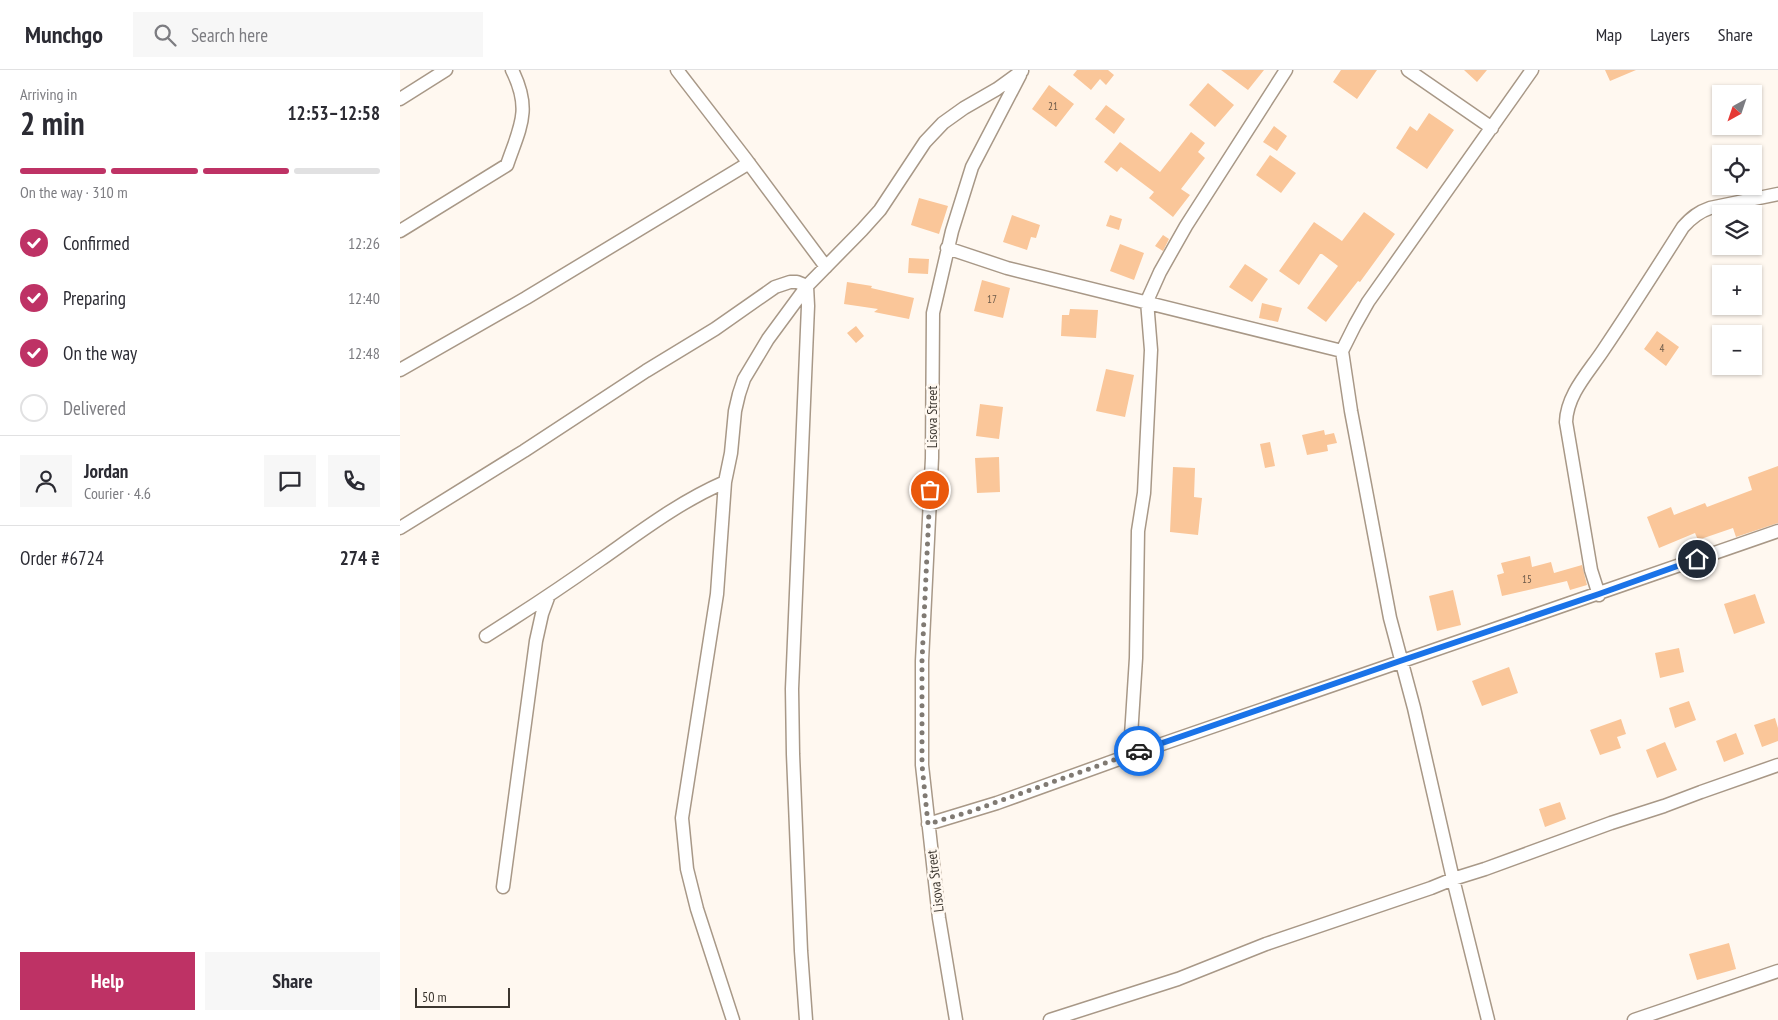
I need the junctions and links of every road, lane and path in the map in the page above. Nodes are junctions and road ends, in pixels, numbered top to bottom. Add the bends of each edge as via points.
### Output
1 (446, 70) edge
2 (512, 70) edge
3 (677, 70) edge
4 (1023, 70) edge
5 (1286, 70) edge
6 (1408, 70) edge
7 (1532, 70) edge
8 (400, 99) edge
9 (1492, 128) junction
10 (749, 163) junction
11 (1778, 194) edge
12 (400, 231) edge
13 (947, 248) junction
14 (826, 267) junction
15 (807, 286) junction
16 (1147, 301) junction
17 (1342, 351) junction
18 (400, 370) edge
19 (725, 482) junction
20 (400, 528) edge
21 (1778, 531) edge
22 (1599, 594) junction
23 (549, 596) junction
24 (486, 636) dead end
25 (1400, 661) junction
26 (1133, 754) junction
27 (1778, 765) edge
28 (928, 824) junction
29 (1453, 879) junction
30 (502, 887) dead end
31 (1778, 971) edge
32 (733, 1020) edge
33 (806, 1020) edge
34 (956, 1020) edge
35 (1050, 1020) edge
36 (1488, 1020) edge
37 (1634, 1020) edge

1 - 8 street
2 - 12 street via 520,86 524,111 507,165
3 - 10 street
4 - 13 street, Lisova Street via 972,166
4 - 14 street via 964,108 925,142 880,210
5 - 16 street via 1186,226
6 - 9 street
7 - 9 street
9 - 17 street via 1368,302
10 - 14 street
10 - 18 street
11 - 22 street via 1710,208 1692,217 1569,404 1567,431
13 - 16 street via 1007,268
13 - 28 street, Lisova Street via 933,312 932,458 922,661 922,765
14 - 15 street
15 - 19 street via 768,339 744,379 735,410
15 - 20 street via 790,282 775,287 715,329
15 - 33 street via 792,689
16 - 17 street
16 - 26 street via 1151,350 1144,493 1138,531
17 - 25 street
19 - 23 street via 665,514
19 - 32 street via 716,594 682,818 697,909
21 - 22 street
22 - 25 street
23 - 24 street
23 - 30 street via 536,641
25 - 26 street
25 - 29 street via 1414,708
26 - 28 street
27 - 29 street
28 - 34 street, Lisova Street
29 - 35 street via 1266,944 1178,979
29 - 36 street
31 - 37 street

